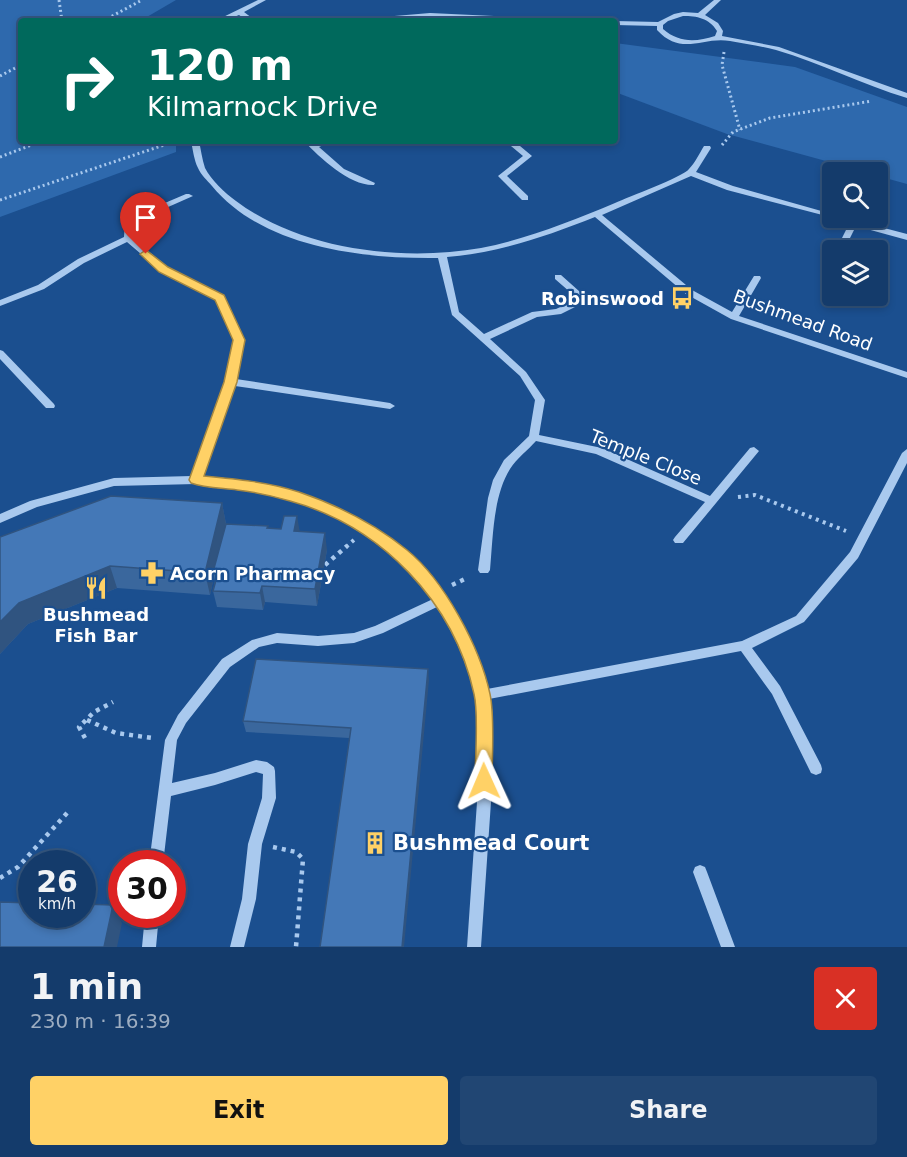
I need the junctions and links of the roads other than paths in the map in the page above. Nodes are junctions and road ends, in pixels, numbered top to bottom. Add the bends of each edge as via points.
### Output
1 (263, 0) edge
2 (718, 0) edge
3 (239, 12) junction
4 (699, 16) junction
5 (225, 18) edge
6 (248, 18) edge
7 (394, 18) edge
8 (480, 18) edge
9 (618, 22) edge
10 (660, 24) junction
11 (718, 37) junction
12 (907, 96) edge
13 (196, 144) edge
14 (311, 144) edge
15 (513, 144) edge
16 (707, 148) road end
17 (691, 173) junction
18 (371, 183) dead end
19 (189, 196) dead end
20 (525, 198) dead end
21 (822, 213) edge
22 (596, 214) junction
23 (875, 228) edge
24 (907, 237) edge
25 (128, 238) junction
26 (442, 255) junction
27 (558, 277) dead end
28 (757, 278) dead end
29 (0, 303) edge
30 (734, 317) junction
31 (484, 338) junction
32 (0, 353) edge
33 (907, 375) edge
34 (231, 382) junction
35 (50, 406) dead end
36 (390, 406) dead end
37 (534, 437) junction
38 (754, 451) dead end
39 (907, 453) edge
40 (196, 480) junction
41 (710, 500) junction
42 (0, 519) edge
43 (679, 540) dead end
44 (484, 570) road end
45 (438, 596) junction
46 (744, 646) junction
47 (483, 695) junction
48 (816, 769) dead end
49 (165, 791) junction
50 (158, 850) edge
51 (700, 872) dead end
52 (151, 928) edge
53 (149, 947) edge
54 (237, 947) edge
55 (474, 947) edge
56 (728, 947) edge

1 - 3 street
2 - 4 street
3 - 5 street
3 - 6 street
4 - 10 street via 678,15
4 - 11 street via 715,23 720,31
7 - 8 street
9 - 10 street
10 - 11 street via 665,35 679,41 698,43
11 - 12 street via 777,48
13 - 26 street via 202,170 219,191 247,214 283,231 325,245 384,254
14 - 18 street via 341,171
15 - 20 street via 528,156 502,176
16 - 17 street
17 - 21 street
17 - 22 street
19 - 25 street via 128,222
22 - 26 street via 522,242
22 - 30 street, Bushmead Road via 689,292
23 - 24 street
25 - 29 street via 81,261 42,287
25 - 34 street via 164,269 220,298 239,340
26 - 31 street via 455,313
27 - 31 street via 584,300 558,312 535,314
28 - 30 street
30 - 33 street, Bushmead Road
31 - 37 street via 523,374 540,400
32 - 35 street
34 - 36 street
34 - 40 street
37 - 41 street, Temple Close via 597,451
37 - 44 street via 508,463 498,480
38 - 41 street
39 - 46 street via 854,555 800,620
40 - 42 street via 114,482 34,504
40 - 45 street via 295,496 351,519 403,555
41 - 43 street
45 - 47 street via 467,646
45 - 49 street via 379,630 354,638 277,638 256,642 226,663 182,719 171,740
46 - 47 street
46 - 48 street via 776,690
47 - 55 street via 484,802
49 - 50 street
49 - 54 street via 262,766 269,771 271,786 255,844 249,899
51 - 56 street
52 - 53 street

